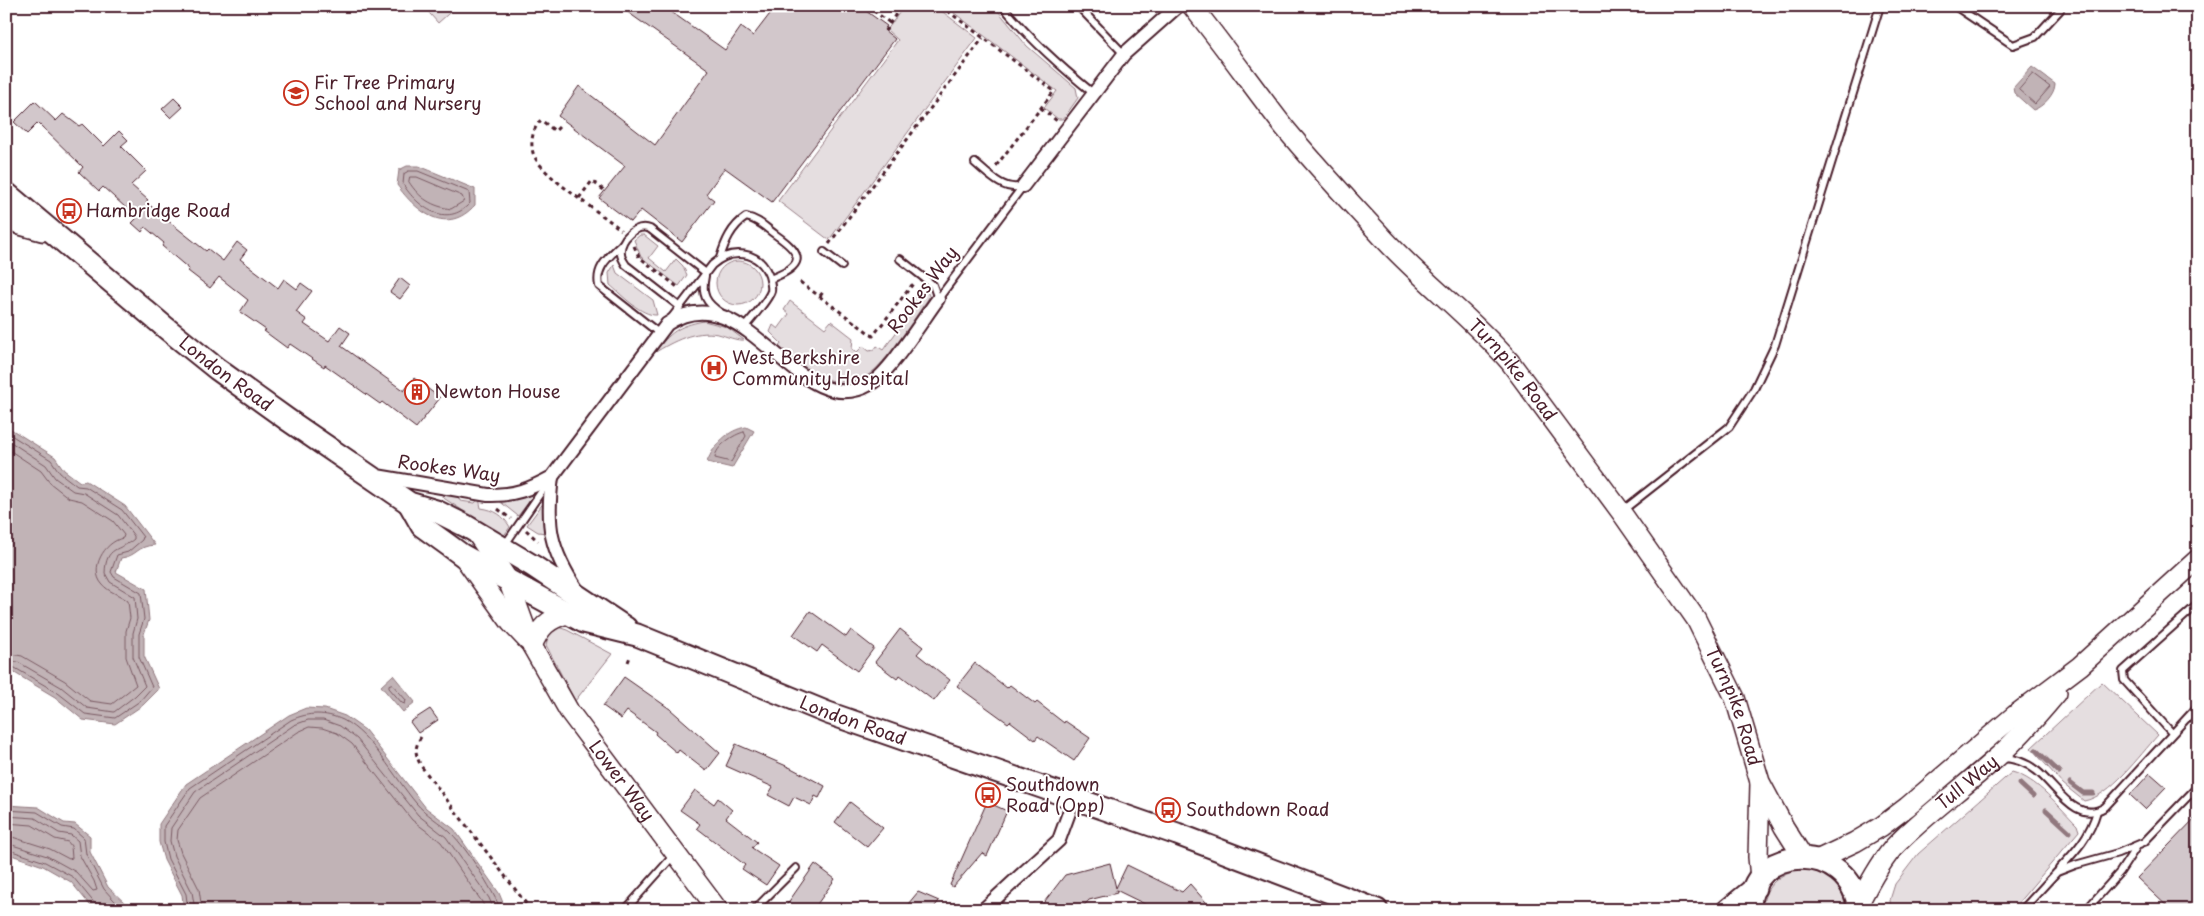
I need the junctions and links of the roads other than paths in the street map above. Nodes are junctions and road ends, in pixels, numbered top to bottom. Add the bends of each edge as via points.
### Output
1 (1003, 6) edge
2 (1078, 6) edge
3 (1178, 6) edge
4 (1192, 6) edge
5 (1880, 6) edge
6 (1955, 6) edge
7 (2060, 10) dead end
8 (1124, 54) junction
9 (1093, 92) junction
10 (975, 163) dead end
11 (1023, 186) junction
12 (6, 193) edge
13 (11, 220) edge
14 (53, 233) junction
15 (622, 244) junction
16 (824, 252) dead end
17 (720, 258) junction
18 (900, 259) dead end
19 (842, 266) dead end
20 (706, 272) junction
21 (770, 279) junction
22 (938, 299) junction
23 (680, 307) junction
24 (725, 316) junction
25 (663, 329) junction
26 (743, 329) junction
27 (368, 474) junction
28 (552, 477) junction
29 (409, 504) junction
30 (1622, 512) junction
31 (462, 555) junction
32 (494, 559) junction
33 (2198, 559) edge
34 (508, 580) junction
35 (582, 598) junction
36 (2198, 604) edge
37 (567, 614) junction
38 (637, 635) junction
39 (532, 646) junction
40 (2080, 666) junction
41 (2198, 706) edge
42 (2172, 733) junction
43 (1994, 760) junction
44 (1760, 782) junction
45 (2198, 786) edge
46 (1074, 799) junction
47 (2097, 811) junction
48 (2137, 846) junction
49 (677, 852) junction
50 (1811, 858) junction
51 (796, 868) dead end
52 (2057, 872) junction
53 (1758, 883) junction
54 (1348, 905) edge
55 (1859, 906) edge
56 (625, 910) edge
57 (718, 910) edge
58 (754, 910) edge
59 (983, 910) edge
60 (1377, 910) edge
61 (1728, 910) edge
62 (1750, 910) edge
63 (2022, 910) edge
64 (2086, 910) edge

1 - 9 lane via 1053,58
2 - 8 lane
3 - 8 street, Rookes Way
4 - 30 street, Turnpike Road via 1284,127 1326,176 1388,243 1510,362
5 - 30 lane via 1778,336 1754,389 1728,427
6 - 7 lane via 2013,45 2035,37
8 - 9 street, Rookes Way
9 - 11 street, Rookes Way
10 - 11 lane via 1007,187
11 - 22 lane, Rookes Way
12 - 14 main road, London Road
13 - 14 main road, London Road
14 - 27 main road, London Road via 217,369
15 - 20 lane via 633,230 645,227
15 - 23 lane via 621,255 626,265
15 - 25 lane via 602,265 597,275 599,286
16 - 19 lane
17 - 20 lane
17 - 21 lane via 734,253 750,255 766,269
17 - 21 lane via 727,238 739,222 746,217 754,219 796,253 796,263 789,272
18 - 22 lane via 933,285
20 - 23 lane
20 - 24 lane via 705,298
21 - 26 lane via 770,291
22 - 26 street, Rookes Way via 880,377 859,390 846,392 829,390 807,378
23 - 25 lane
24 - 25 street, Rookes Way via 697,311 677,317
24 - 26 street, Rookes Way
25 - 28 street, Rookes Way
27 - 28 street, Rookes Way via 445,489 504,496 529,490
27 - 29 main road, London Road
28 - 32 lane, Rookes Way
28 - 35 street via 549,506 554,549
29 - 31 main road, London Road via 422,526
29 - 32 main road, London Road via 436,511 477,534
30 - 44 street, Turnpike Road via 1696,619 1716,658 1738,705
31 - 32 main road, London Road
31 - 39 street, Lower Way via 511,623
32 - 34 main road, London Road
32 - 35 main road, London Road
33 - 40 street, Tull Way
34 - 37 main road, London Road
34 - 39 street, Lower Way
35 - 38 main road, London Road
36 - 42 lane via 2123,671 2124,680
37 - 38 main road, London Road via 584,622
37 - 39 street via 545,623
38 - 46 main road, London Road via 828,713
39 - 49 street, Lower Way via 569,711
40 - 43 street, Tull Way via 2026,729
40 - 50 street, Tull Way via 2015,715 1882,826 1855,842
41 - 42 lane
42 - 47 lane
43 - 47 lane via 2012,759 2025,764 2037,770 2071,805 2089,813
43 - 55 street, Tull Way via 1893,849 1878,868
44 - 50 street, Turnpike Road via 1784,827
44 - 53 street, Turnpike Road
45 - 48 lane
46 - 54 main road, London Road via 1177,834
46 - 59 street via 1059,840
47 - 52 lane via 2092,828 2080,847
48 - 52 lane
48 - 64 lane via 2120,872
49 - 56 lane
49 - 57 street, Lower Way
50 - 53 main road via 1788,859 1774,865
50 - 55 main road via 1833,865 1845,876
51 - 58 lane
52 - 63 lane
53 - 61 main road
53 - 62 main road
54 - 60 main road, London Road

